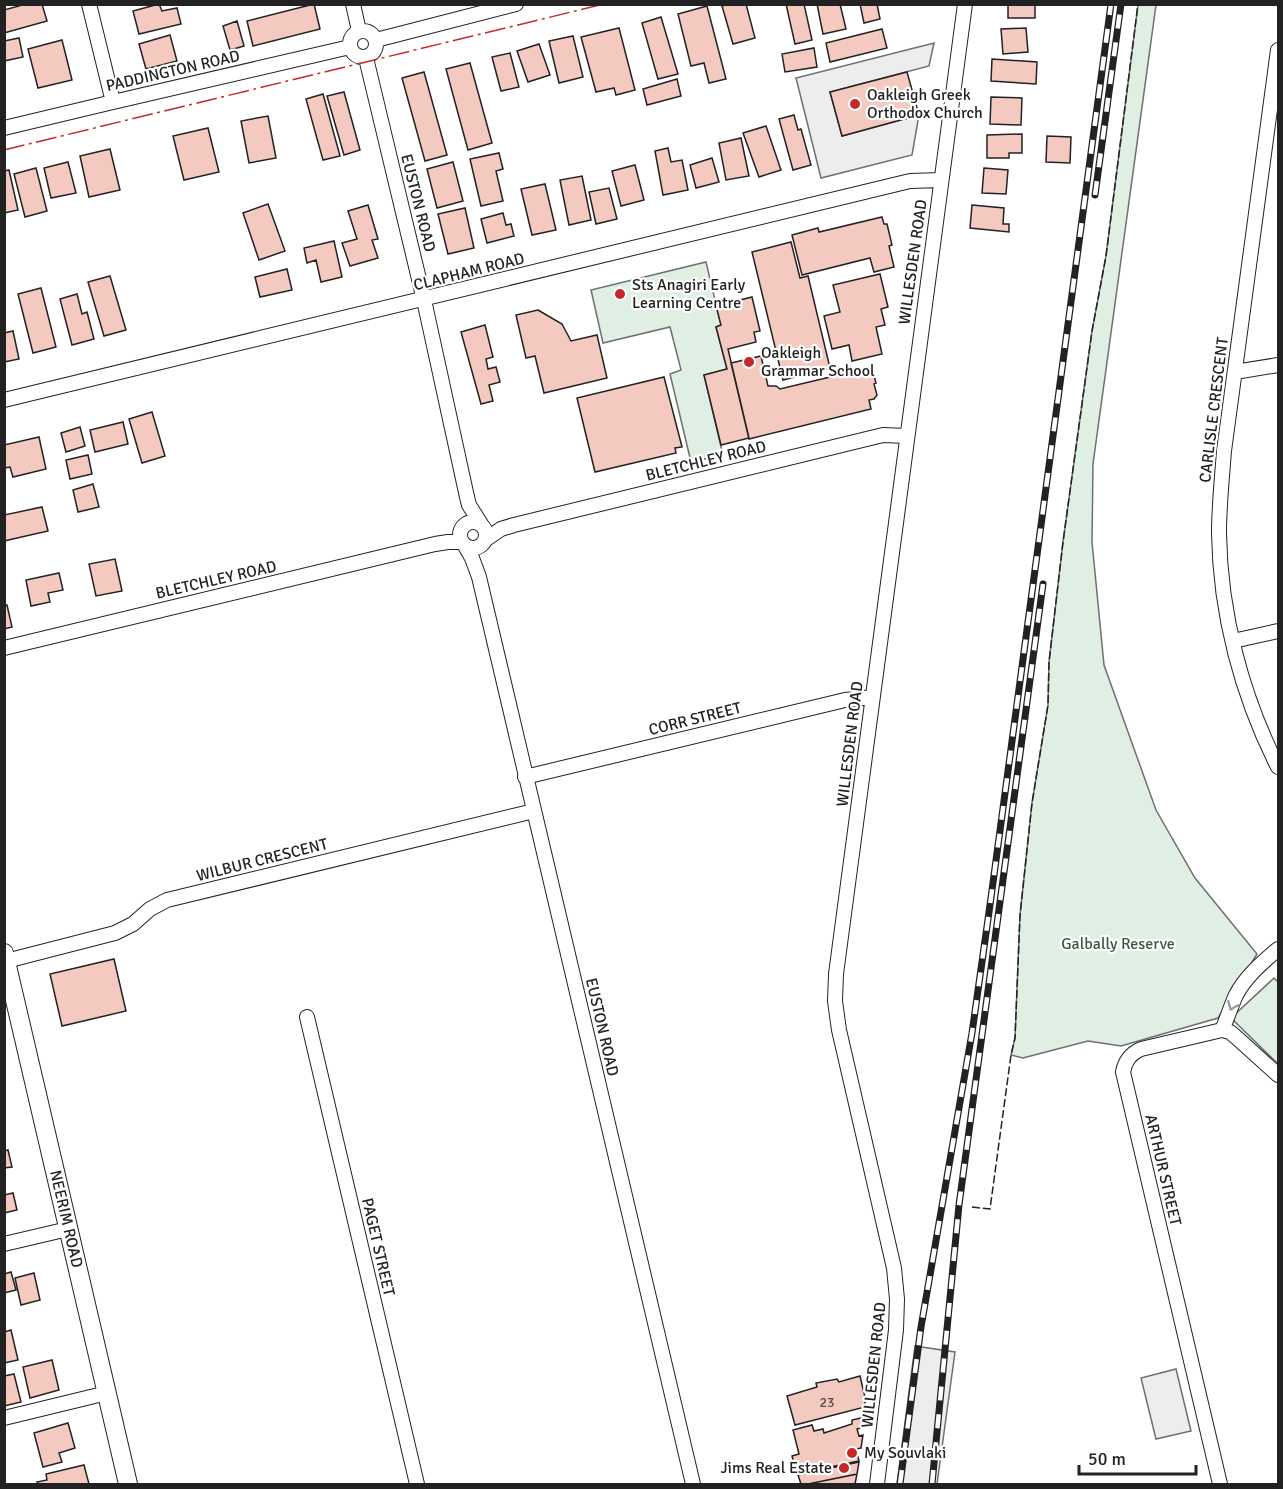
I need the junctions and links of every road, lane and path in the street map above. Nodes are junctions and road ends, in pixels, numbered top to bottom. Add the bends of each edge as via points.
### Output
1 (89, 4) edge
2 (353, 4) edge
3 (516, 4) edge
4 (965, 4) edge
5 (359, 32) junction
6 (376, 40) junction
7 (350, 46) junction
8 (1278, 50) edge
9 (366, 58) junction
10 (1275, 93) edge
11 (113, 102) junction
12 (4, 128) edge
13 (941, 180) junction
14 (424, 300) junction
15 (1278, 365) edge
16 (1235, 372) junction
17 (4, 400) edge
18 (907, 436) junction
19 (467, 497) junction
20 (483, 533) junction
21 (462, 536) junction
22 (479, 577) junction
23 (1278, 631) edge
24 (1233, 641) junction
25 (4, 648) edge
26 (872, 697) junction
27 (1278, 767) edge
28 (525, 777) junction
29 (534, 811) junction
30 (1278, 949) edge
31 (5, 957) edge
32 (307, 1017) dead end
33 (1222, 1030) junction
34 (1278, 1075) edge
35 (68, 1229) junction
36 (4, 1244) edge
37 (107, 1393) junction
38 (4, 1418) edge
39 (129, 1485) edge
40 (417, 1485) edge
41 (693, 1485) edge
42 (877, 1485) edge
43 (1220, 1485) edge

1 - 11 street
2 - 5 street
3 - 6 street
4 - 13 street, WILLESDEN ROAD
5 - 6 street via 371,33
5 - 7 street
6 - 9 street via 374,53
7 - 9 street via 357,57
7 - 11 street, PADDINGTON ROAD
8 - 10 street, CARLISLE CRESCENT
9 - 14 street, EUSTON ROAD
10 - 16 street, CARLISLE CRESCENT
11 - 12 street, PADDINGTON ROAD
13 - 14 street, CLAPHAM ROAD via 910,182
13 - 18 street, WILLESDEN ROAD
14 - 17 street, CLAPHAM ROAD
14 - 19 street, EUSTON ROAD
15 - 16 street
16 - 24 street, CARLISLE CRESCENT via 1219,531 1223,591
18 - 20 street, BLETCHLEY ROAD via 883,435
18 - 26 street, WILLESDEN ROAD
19 - 20 street, EUSTON ROAD
19 - 21 street, EUSTON ROAD
20 - 21 street via 477,522 469,522
20 - 21 street via 474,548
20 - 22 street, EUSTON ROAD
21 - 22 street, EUSTON ROAD
21 - 25 street, BLETCHLEY ROAD
22 - 28 street, EUSTON ROAD
23 - 24 street
24 - 27 street, CARLISLE CRESCENT via 1252,709
26 - 28 street, CORR STREET via 837,701
26 - 42 street, WILLESDEN ROAD via 835,1001 894,1268 897,1299
28 - 29 street, EUSTON ROAD
29 - 31 street, WILBUR CRESCENT via 167,900 115,933
29 - 41 street, EUSTON ROAD
30 -> 33 street via 1258,966 1237,994
31 - 35 street, NEERIM ROAD
32 - 40 street, PAGET STREET
33 - 34 street via 1230,1032
33 - 43 street, ARTHUR STREET via 1141,1049 1129,1058 1124,1072
35 - 36 street
35 - 37 street, NEERIM ROAD
37 - 38 street
37 - 39 street, NEERIM ROAD

